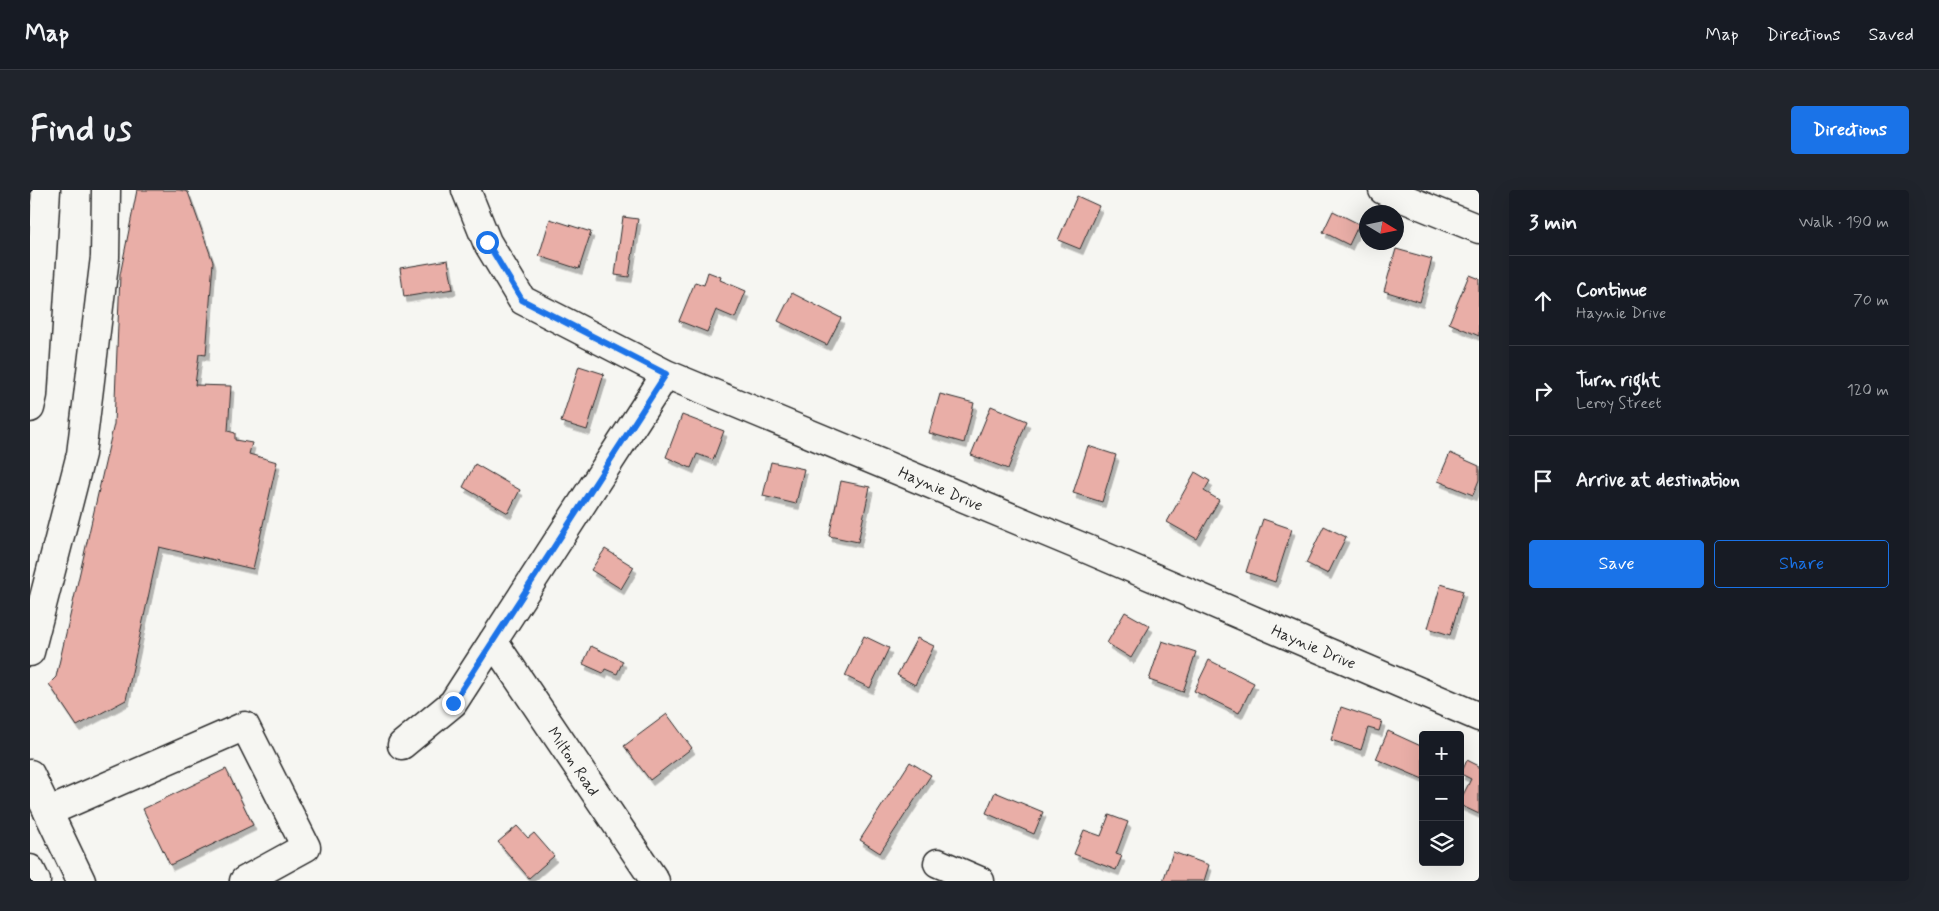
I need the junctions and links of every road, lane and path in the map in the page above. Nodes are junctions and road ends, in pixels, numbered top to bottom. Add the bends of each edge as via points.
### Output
1 (46, 190) edge
2 (106, 190) edge
3 (466, 190) edge
4 (1383, 190) edge
5 (1479, 229) edge
6 (666, 374) junction
7 (30, 408) edge
8 (494, 641) junction
9 (30, 652) edge
10 (1479, 717) edge
11 (402, 745) dead end
12 (30, 774) edge
13 (48, 812) junction
14 (938, 863) dead end
15 (30, 869) edge
16 (36, 881) edge
17 (81, 881) edge
18 (244, 881) edge
19 (655, 881) edge
20 (980, 881) edge

1 - 7 street
2 - 9 street via 105,257 81,454
3 - 6 street, Haynie Drive via 487,242 522,300
4 - 5 street
6 - 8 street
6 - 10 street, Haynie Drive
8 - 11 street via 453,703
8 - 19 street, Milton Road
12 - 13 street
13 - 17 street
13 - 18 street via 245,726 306,847
14 - 20 street
15 - 16 street

